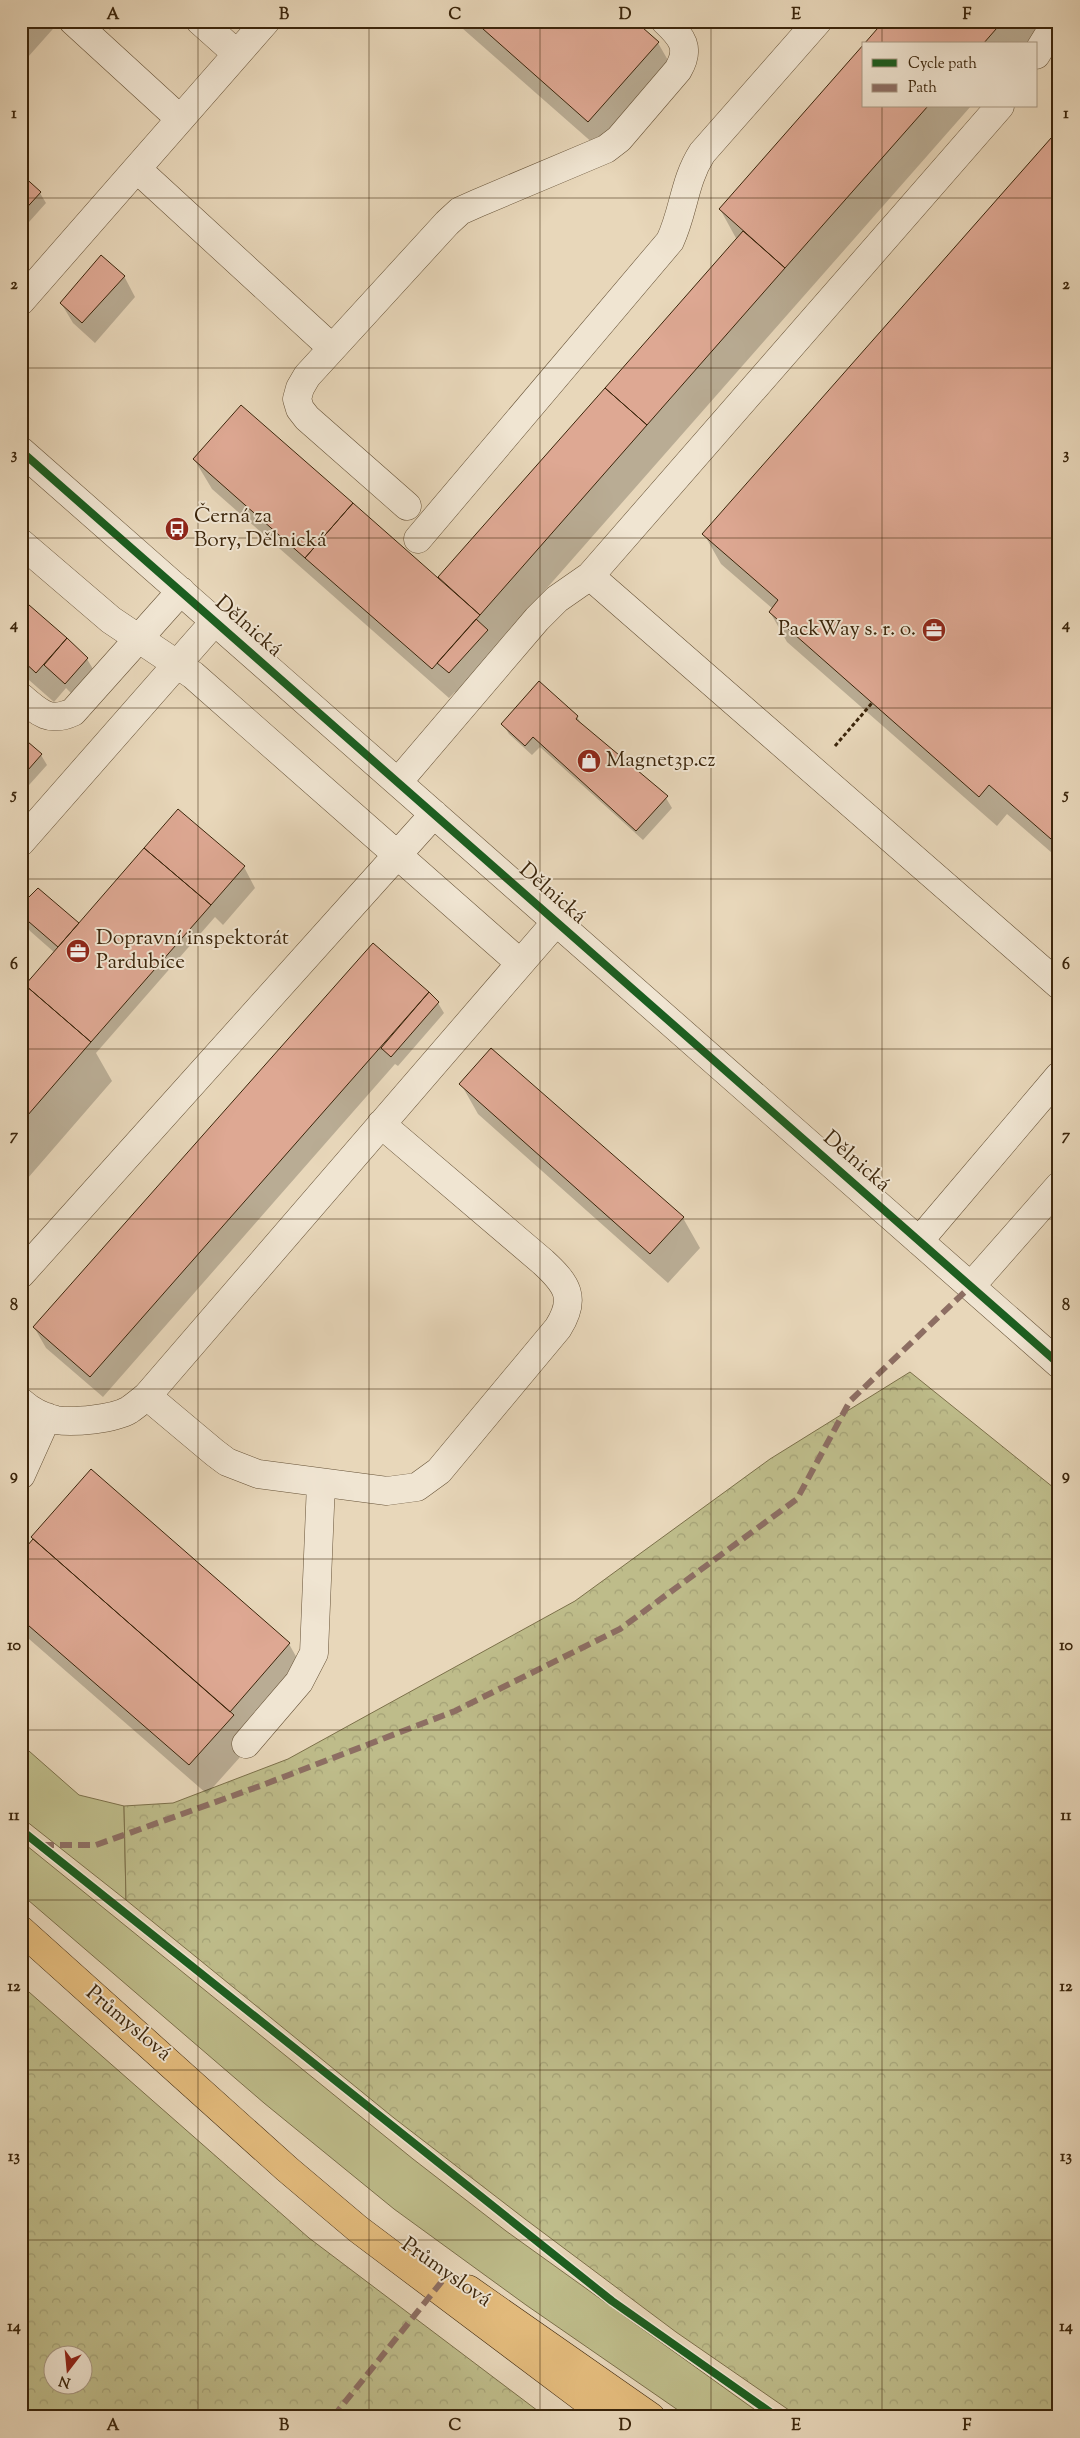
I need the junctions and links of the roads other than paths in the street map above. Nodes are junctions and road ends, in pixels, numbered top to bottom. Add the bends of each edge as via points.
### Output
1 (73, 21) edge
2 (200, 21) edge
3 (266, 21) edge
4 (665, 21) edge
5 (818, 21) edge
6 (1057, 21) edge
7 (1038, 52) edge
8 (237, 54) junction
9 (998, 108) edge
10 (180, 119) junction
11 (136, 169) junction
12 (21, 301) edge
13 (332, 348) junction
14 (21, 451) edge
15 (408, 506) dead end
16 (418, 539) dead end
17 (21, 543) edge
18 (590, 576) junction
19 (181, 591) junction
20 (216, 621) junction
21 (139, 639) junction
22 (177, 665) junction
23 (21, 697) edge
24 (398, 782) junction
25 (434, 814) junction
26 (21, 842) edge
27 (397, 855) junction
28 (556, 922) junction
29 (520, 964) junction
30 (1058, 981) edge
31 (1059, 1076) edge
32 (381, 1124) junction
33 (1059, 1186) edge
34 (919, 1241) junction
35 (21, 1274) edge
36 (971, 1286) junction
37 (1059, 1364) edge
38 (147, 1396) junction
39 (21, 1402) edge
40 (47, 1417) junction
41 (21, 1475) edge
42 (321, 1483) junction
43 (246, 1744) dead end
44 (21, 1930) edge
45 (80, 1984) junction
46 (608, 2417) edge
47 (651, 2417) edge

1 - 10 street
2 - 8 street
3 - 8 street
4 - 13 street via 685,48 684,60 619,139 596,155 460,211
5 - 16 street via 702,153 691,170 678,224 670,241
6 - 7 street
8 - 10 street
9 - 18 street
10 - 11 street
11 - 12 street
11 - 13 street
13 - 15 street via 300,388 297,399 300,410
14 - 19 street, Dělnická
17 - 21 street via 111,620
18 - 24 street via 557,599 538,619
18 - 30 street
19 - 20 street, Dělnická
19 - 21 street
20 - 22 street
20 - 24 street, Dělnická
21 - 22 street
21 - 23 street via 83,702 60,718 51,718
22 - 26 street
22 - 27 street via 193,675
24 - 25 street, Dělnická
25 - 27 street
25 - 28 street, Dělnická
27 - 29 street
27 - 35 street
28 - 29 street
28 - 34 street, Dělnická
29 - 32 street
31 - 34 street
32 - 38 street
32 - 42 street via 554,1272 564,1283 569,1306 558,1328 439,1471 428,1480 418,1486 387,1491
33 - 36 street
34 - 36 street, Dělnická
36 - 37 street, Dělnická
38 - 40 street via 128,1411 112,1416 67,1420
38 - 42 street via 228,1462 258,1474
39 - 40 street
40 - 41 street
42 - 43 street via 314,1653 299,1682
44 - 45 main road
45 - 46 main road, Průmyslová via 286,2169 358,2229
45 - 47 main road, Průmyslová via 268,2142 338,2196

